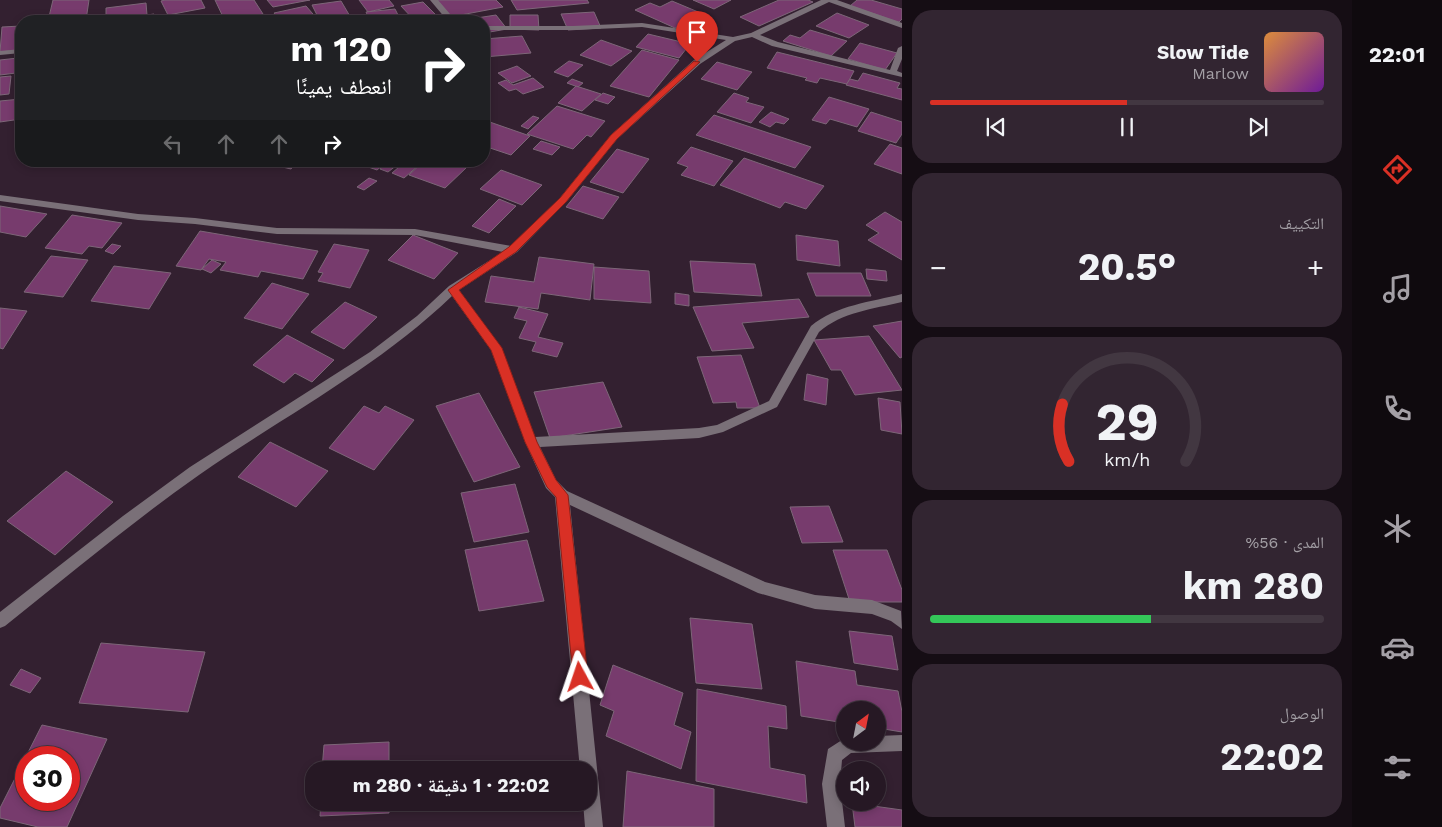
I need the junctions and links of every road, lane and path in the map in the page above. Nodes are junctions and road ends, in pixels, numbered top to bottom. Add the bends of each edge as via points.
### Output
1 (434, 0) edge
2 (828, 0) edge
3 (447, 15) edge
4 (902, 26) edge
5 (490, 28) edge
6 (753, 35) junction
7 (733, 39) junction
8 (902, 48) edge
9 (15, 52) edge
10 (0, 53) edge
11 (893, 72) junction
12 (902, 74) edge
13 (0, 198) edge
14 (513, 250) junction
15 (453, 290) junction
16 (902, 298) edge
17 (531, 442) junction
18 (562, 495) junction
19 (0, 622) edge
20 (902, 622) edge
21 (902, 743) edge
22 (594, 827) edge
23 (836, 827) edge

1 - 3 street
2 - 4 street
2 - 6 street
5 - 7 street via 642,24
6 - 7 street
6 - 11 street via 775,44
7 - 14 street via 697,62 614,137 563,200
8 - 11 street
9 - 10 street
11 - 12 street
13 - 14 street via 138,217 277,231 416,232
14 - 15 street
15 - 17 street via 496,348
15 - 19 street via 374,355 195,471 128,520
16 - 17 street via 822,321 773,404 719,430
17 - 18 street via 551,484
18 - 20 street via 763,588 815,602 872,607 896,616
18 - 22 street
21 - 23 street via 849,744 834,755 831,784

